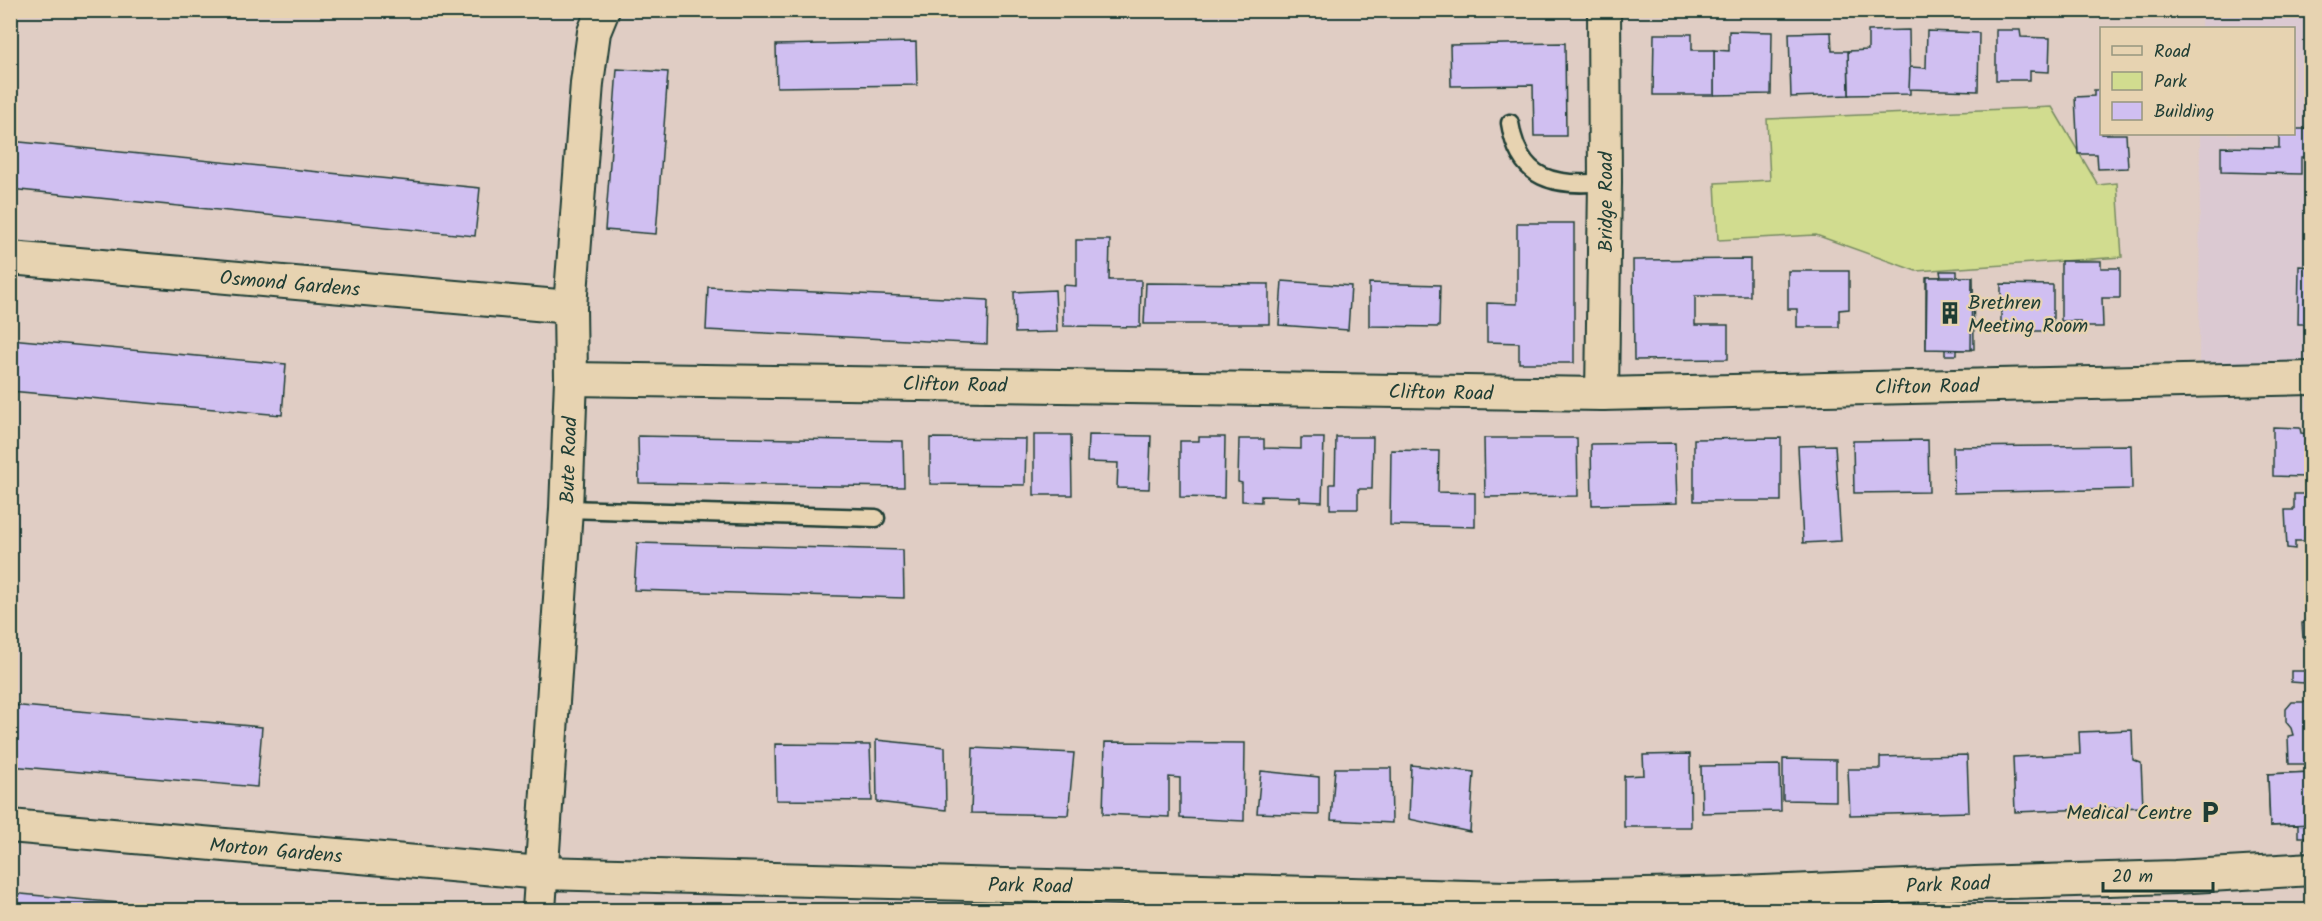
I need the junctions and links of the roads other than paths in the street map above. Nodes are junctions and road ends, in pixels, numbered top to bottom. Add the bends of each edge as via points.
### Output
1 (603, 10) edge
2 (1604, 10) edge
3 (1510, 123) dead end
4 (1605, 182) junction
5 (10, 258) edge
6 (570, 307) junction
7 (2312, 378) edge
8 (571, 379) junction
9 (1602, 394) junction
10 (566, 509) junction
11 (876, 519) dead end
12 (10, 826) edge
13 (2312, 869) edge
14 (541, 873) junction
15 (1508, 904) edge
16 (539, 910) edge

1 - 6 street, Bute Road via 594,32 587,83
2 - 4 street, Bridge Road
3 - 4 lane via 1519,155 1535,173 1559,182
4 - 9 street, Bridge Road
5 - 6 street, Osmond Gardens
6 - 8 street, Bute Road
7 - 9 street, Clifton Road
8 - 9 street, Clifton Road
8 - 10 street, Bute Road
10 - 11 lane
10 - 14 street, Bute Road
12 - 14 street, Morton Gardens
13 - 15 street, Park Road
14 - 15 street, Park Road
14 - 16 street, Bute Road

